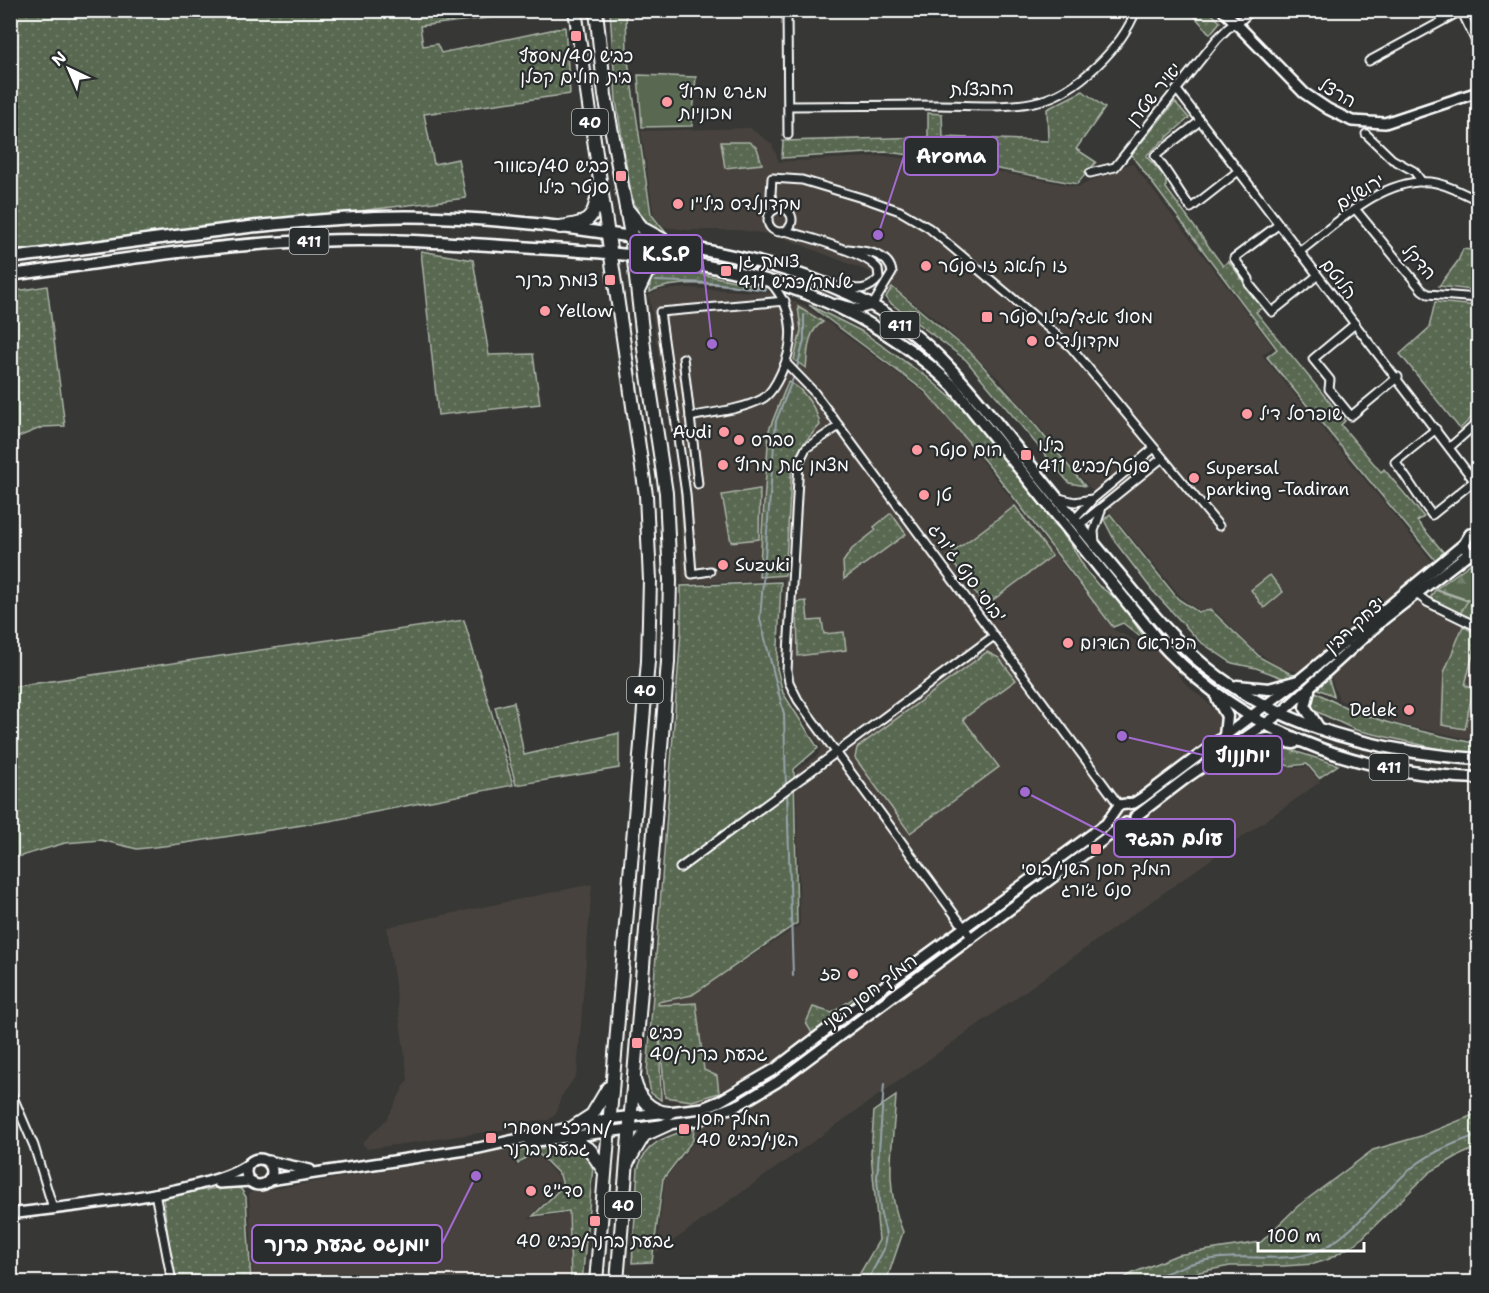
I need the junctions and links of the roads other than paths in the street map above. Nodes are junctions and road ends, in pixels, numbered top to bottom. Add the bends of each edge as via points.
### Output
1 (575, 10) edge
2 (596, 10) edge
3 (788, 10) edge
4 (1136, 10) edge
5 (1222, 10) edge
6 (1252, 10) edge
7 (1461, 11) edge
8 (1235, 24) junction
9 (1479, 46) edge
10 (1369, 61) dead end
11 (1177, 90) junction
12 (1479, 93) edge
13 (789, 106) junction
14 (1200, 121) junction
15 (788, 135) dead end
16 (1366, 135) dead end
17 (1237, 172) junction
18 (1090, 173) dead end
19 (600, 181) junction
20 (1422, 182) junction
21 (1479, 200) edge
22 (624, 206) junction
23 (774, 210) junction
24 (1356, 210) junction
25 (792, 222) junction
26 (1278, 225) junction
27 (560, 227) junction
28 (784, 231) junction
29 (607, 232) junction
30 (631, 235) junction
31 (809, 238) junction
32 (671, 244) junction
33 (839, 248) junction
34 (610, 252) junction
35 (1299, 252) junction
36 (633, 256) junction
37 (10, 258) edge
38 (674, 260) junction
39 (10, 275) edge
40 (1317, 276) junction
41 (769, 280) junction
42 (828, 284) junction
43 (1479, 298) edge
44 (638, 299) junction
45 (785, 301) junction
46 (829, 301) junction
47 (872, 306) junction
48 (1355, 324) junction
49 (683, 358) dead end
50 (788, 364) junction
51 (1398, 377) junction
52 (690, 417) junction
53 (1479, 422) edge
54 (839, 426) junction
55 (1436, 429) junction
56 (1450, 447) junction
57 (1153, 449) junction
58 (1161, 459) junction
59 (698, 484) dead end
60 (1476, 484) edge
61 (1056, 496) junction
62 (1094, 498) junction
63 (1101, 509) junction
64 (1074, 525) junction
65 (1219, 526) dead end
66 (1478, 533) edge
67 (1464, 544) junction
68 (1098, 548) junction
69 (1476, 555) edge
70 (710, 571) dead end
71 (1413, 591) junction
72 (1479, 627) edge
73 (994, 636) junction
74 (1298, 681) junction
75 (1231, 686) junction
76 (1309, 690) junction
77 (1214, 693) junction
78 (1266, 706) junction
79 (1281, 713) junction
80 (1251, 718) junction
81 (1264, 724) junction
82 (1321, 730) junction
83 (1224, 736) junction
84 (1235, 744) junction
85 (1306, 745) junction
86 (837, 753) junction
87 (1479, 759) edge
88 (1479, 778) edge
89 (1130, 804) junction
90 (1119, 805) junction
91 (1115, 814) junction
92 (1135, 817) junction
93 (1126, 824) junction
94 (680, 868) dead end
95 (964, 927) junction
96 (971, 937) junction
97 (612, 1072) junction
98 (632, 1073) junction
99 (10, 1090) edge
100 (668, 1119) junction
101 (628, 1122) junction
102 (608, 1124) junction
103 (572, 1132) junction
104 (266, 1160) junction
105 (251, 1162) junction
106 (336, 1170) junction
107 (605, 1172) junction
108 (625, 1173) junction
109 (269, 1180) junction
110 (251, 1181) junction
111 (193, 1186) junction
112 (155, 1193) junction
113 (53, 1208) junction
114 (10, 1214) edge
115 (172, 1282) edge
116 (596, 1282) edge
117 (617, 1282) edge

1 - 19 highway, 40
2 - 22 highway, 40
3 - 13 street
4 - 13 street, החבצלת via 1113,47 1093,69 1067,89 1039,101 1002,106
5 - 8 street, הרצל
6 - 8 street, יאיר שטרן
7 - 9 street
7 - 10 street
8 - 11 street, יאיר שטרן
8 - 12 street, הרצל via 1304,93 1352,121 1385,123
11 - 14 street, הלוטם
11 - 18 street, יאיר שטרן via 1115,167
13 - 15 street
14 - 17 street, הלוטם
14 - 17 street via 1155,156 1172,177 1173,185 1191,208
16 - 20 street via 1392,159 1414,171
17 - 26 street, הלוטם
19 - 27 highway via 590,219
19 - 29 highway, 40
20 - 21 street, ירושלים via 1444,185
20 - 24 street, ירושלים via 1382,193
22 - 30 highway, 40
22 - 32 highway via 643,229
23 - 25 street via 788,211
23 - 28 street via 768,219 770,227
23 - 57 street via 772,178 872,201 920,222 1060,336
24 - 35 street, ירושלים
24 - 43 street, הדקל via 1422,290 1428,294
25 - 28 street
25 - 31 street
26 - 35 street, הלוטם
26 - 40 street via 1234,258 1250,279 1249,284 1272,312
27 - 29 main road, 411
27 - 37 main road, 411 via 469,218 377,217 258,227
28 - 31 street
29 - 30 main road, 411
29 - 34 highway, 40
30 - 32 main road, 411
30 - 36 highway, 40
31 - 33 street
32 - 42 main road, 411 via 769,263
33 - 42 street via 876,266 879,278 865,290
33 - 47 street via 869,253 889,262 891,279
34 - 36 main road, 411
34 - 39 main road, 411 via 425,241 314,241 249,244
34 - 97 highway, 40 via 646,495 650,580 648,661
35 - 40 street, הלוטם
36 - 38 main road, 411
36 - 44 highway, 40
38 - 41 main road, 411
38 - 44 highway via 647,272
40 - 48 street, הלוטם
41 - 45 street
41 - 46 main road, 411
42 - 47 main road, 411
44 - 98 highway, 40 via 666,493 670,580 667,674
45 - 50 street via 792,335
45 - 70 street via 660,312 686,494 692,574
46 - 47 street via 861,309
46 - 64 main road, 411 via 893,338 942,376
47 - 61 main road, 411 via 925,344 953,372
48 - 51 street, הלוטם
48 - 51 street via 1313,359 1330,380 1329,389 1351,416
49 - 52 street
50 - 52 street via 762,399
50 - 54 street, בוסי סנט ג'ורג'
51 - 55 street, הלוטם
52 - 59 street
53 - 56 street
54 - 73 street, בוסי סנט ג'ורג'
54 - 86 street via 806,448 799,462 788,671 798,700
55 - 56 street, הלוטם
55 - 60 street via 1395,462 1410,487 1432,515
56 - 60 street, הלוטם
57 - 58 street
57 - 62 street
58 - 63 street
58 - 65 street
61 - 62 street via 1075,502
61 - 64 main road, 411
62 - 64 street
63 - 64 street
63 - 68 street via 1094,531
64 - 68 main road, 411
64 - 77 main road, 411 via 1161,644
66 - 67 street, יצחק רבין via 1467,536
67 - 69 street
67 - 71 street, יצחק רבין
68 - 75 main road, 411 via 1170,632
69 - 71 street, יצחק רבין via 1464,556
71 - 72 street
71 - 74 street, יצחק רבין
71 - 76 street, יצחק רבין
73 - 86 street
73 - 90 street, בוסי סנט ג'ורג'
74 - 75 main road via 1260,690
74 - 78 street, יצחק רבין
75 - 78 main road, 411
76 - 79 street, יצחק רבין
76 - 82 main road via 1305,707
77 - 80 main road, 411
77 - 83 main road via 1227,716
78 - 79 main road, 411
78 - 80 street
79 - 81 street, יצחק רבין
79 - 82 main road, 411
80 - 81 main road, 411
80 - 83 street
81 - 84 street
81 - 85 main road, 411
82 - 87 main road, 411 via 1399,750
83 - 89 street
84 - 85 main road via 1268,739
84 - 92 street
85 - 88 main road, 411 via 1383,766
86 - 94 street
86 - 95 street
89 - 90 street
89 - 92 street via 1136,811
90 - 91 street
91 - 93 street via 1119,822
91 - 95 street, המלך חסן השני
92 - 93 street
93 - 96 street, המלך חסן השני
95 - 96 street
95 - 100 street, המלך חסן השני via 751,1085 703,1108
96 - 100 street, המלך חסן השני via 768,1088 699,1120
97 - 102 highway, 40
97 - 103 highway via 607,1092 597,1108
98 - 100 highway via 646,1104
98 - 101 highway, 40
99 - 113 street via 34,1146
100 - 101 street, המלך חסן השני
100 - 108 highway via 639,1141
101 - 102 street, המלך חסן השני
101 - 108 highway, 40
102 - 103 street, המלך חסן השני
102 - 107 highway, 40
103 - 106 street, המלך חסן השני
103 - 107 highway
104 - 105 street
104 - 106 street via 294,1168
104 - 109 street via 272,1170
105 - 110 street via 247,1172
105 - 111 street via 234,1174
106 - 109 street
107 - 116 highway, 40
108 - 117 highway, 40
109 - 110 street via 262,1184
110 - 111 street
111 - 112 street
112 - 113 street
112 - 115 street
113 - 114 street

